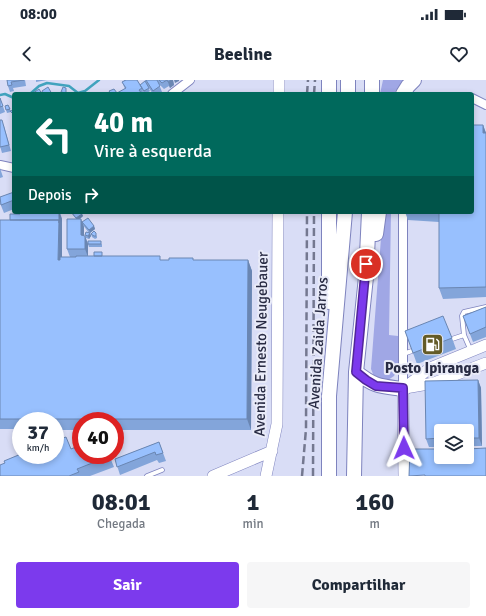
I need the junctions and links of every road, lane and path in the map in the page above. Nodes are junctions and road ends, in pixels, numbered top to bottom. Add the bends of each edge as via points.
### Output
1 (190, 80) edge
2 (279, 80) edge
3 (329, 80) edge
4 (348, 80) edge
5 (414, 80) edge
6 (175, 92) edge
7 (279, 92) edge
8 (329, 92) edge
9 (348, 92) edge
10 (404, 92) edge
11 (474, 99) edge
12 (486, 105) edge
13 (0, 165) edge
14 (12, 168) edge
15 (278, 214) edge
16 (329, 214) edge
17 (345, 214) edge
18 (369, 214) edge
19 (379, 214) edge
20 (403, 214) edge
21 (366, 277) junction
22 (486, 307) edge
23 (464, 334) junction
24 (452, 339) edge
25 (486, 345) edge
26 (412, 351) edge
27 (471, 351) junction
28 (403, 354) junction
29 (486, 363) edge
30 (356, 372) junction
31 (403, 388) junction
32 (329, 396) junction
33 (272, 451) junction
34 (162, 470) dead end
35 (221, 475) edge
36 (147, 476) edge
37 (266, 476) edge
38 (330, 476) edge
39 (354, 476) edge
40 (404, 476) edge

1 - 6 street
2 - 7 main road
3 - 8 highway
4 - 9 highway
5 - 10 highway
11 - 12 street
13 - 14 street
15 - 33 main road, Avenida Ernesto Neugebauer via 277,424
16 - 32 highway
17 - 32 highway, Avenida Zaida Jarros
18 - 21 highway
19 - 21 highway
20 - 28 street
21 - 30 highway
22 - 23 lane via 464,312
23 - 24 lane
23 - 27 lane
25 - 27 main road
26 - 28 lane
27 - 31 main road via 430,368
28 - 31 street
29 - 31 main road via 434,383
30 - 31 highway via 376,386
30 - 39 highway
31 - 40 main road
32 - 38 highway, Avenida Zaida Jarros
33 - 35 main road
33 - 37 main road, Avenida Ernesto Neugebauer
34 - 36 lane

